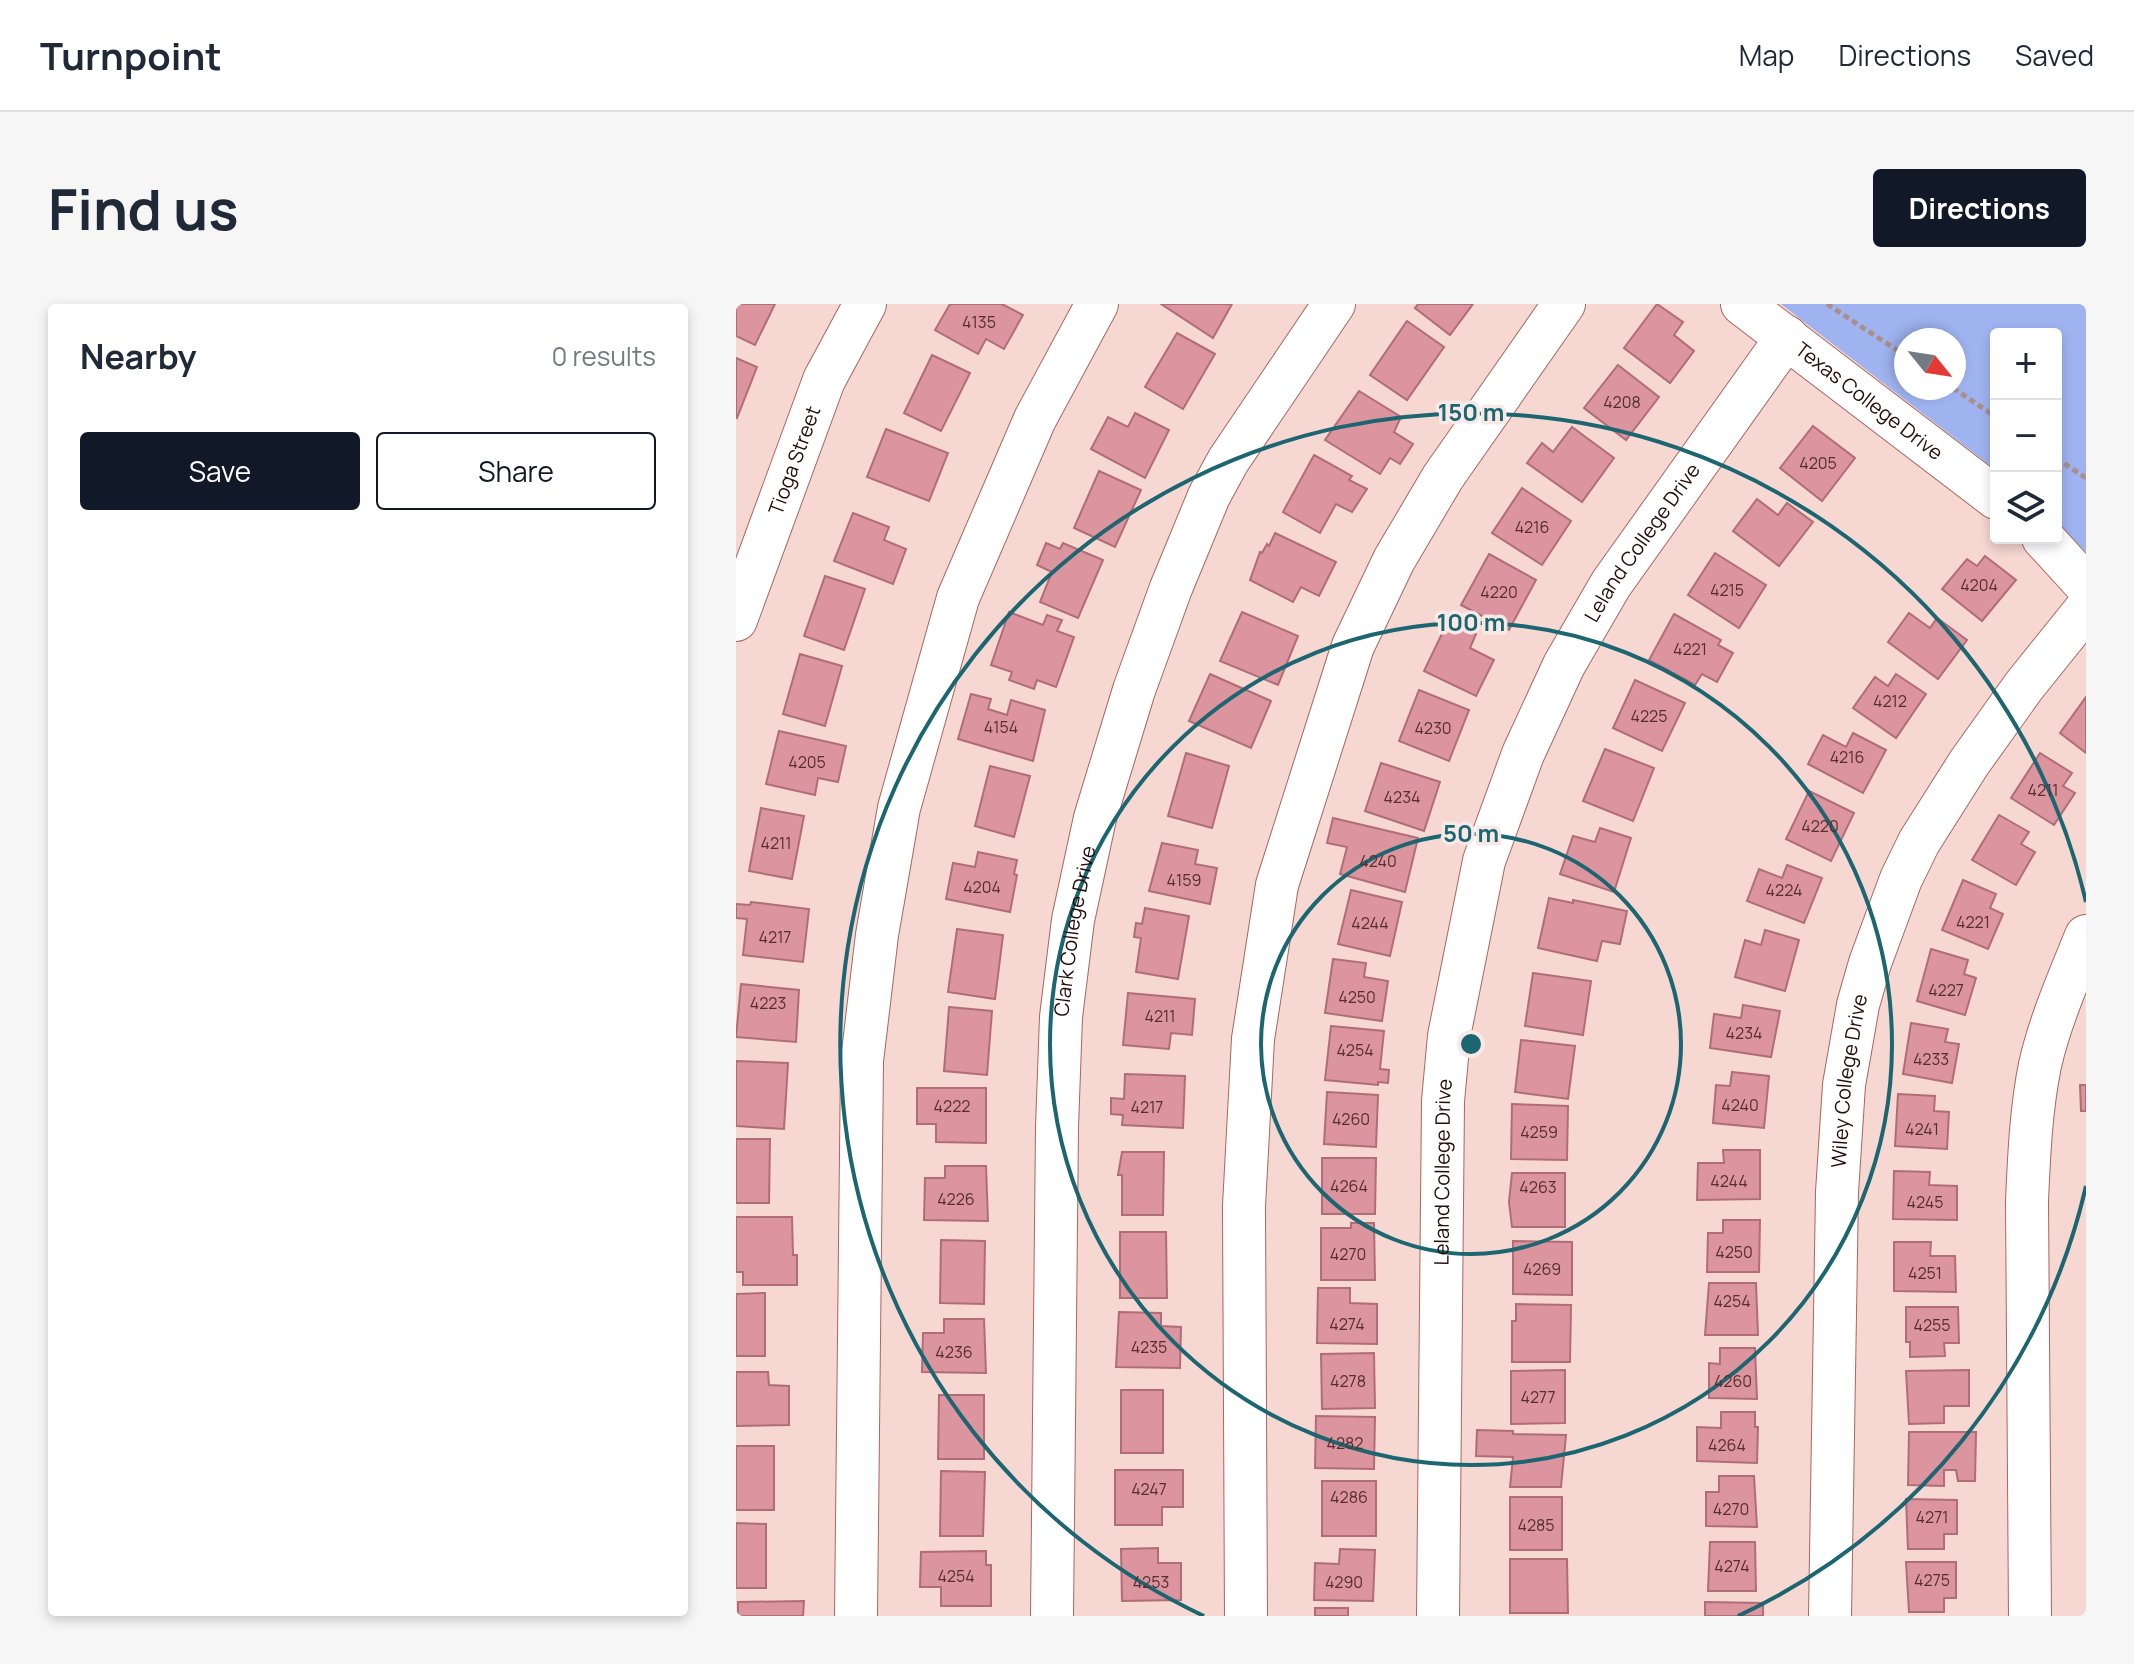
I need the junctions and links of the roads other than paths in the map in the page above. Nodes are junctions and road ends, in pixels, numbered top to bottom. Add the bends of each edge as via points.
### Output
1 (865, 304) edge
2 (1097, 304) edge
3 (1334, 304) edge
4 (1564, 304) edge
5 (1742, 304) edge
6 (1787, 337) junction
7 (1990, 493) edge
8 (2048, 544) edge
9 (2086, 585) edge
10 (2086, 609) edge
11 (736, 620) edge
12 (2086, 936) edge
13 (856, 1616) edge
14 (1052, 1616) edge
15 (1246, 1616) edge
16 (1438, 1616) edge
17 (1830, 1616) edge
18 (2030, 1616) edge

1 - 11 street, Tioga Street via 824,380
2 - 13 street via 1035,419 958,598 899,808 862,1061
3 - 14 street, Clark College Drive via 1228,461 1198,522 1134,690 1095,818 1076,905 1061,1017 1057,1127
4 - 15 street via 1443,477 1394,560 1353,646 1277,885 1253,1039 1244,1206
5 - 6 street, Texas College Drive
6 - 7 street, Texas College Drive
6 - 16 street, Leland College Drive via 1611,584 1523,754 1484,861 1449,1036 1443,1101
8 - 9 street
10 - 17 street, Wiley College Drive via 1987,737 1919,842 1858,1005 1844,1085 1837,1192
12 - 18 street via 2040,1065 2030,1139

